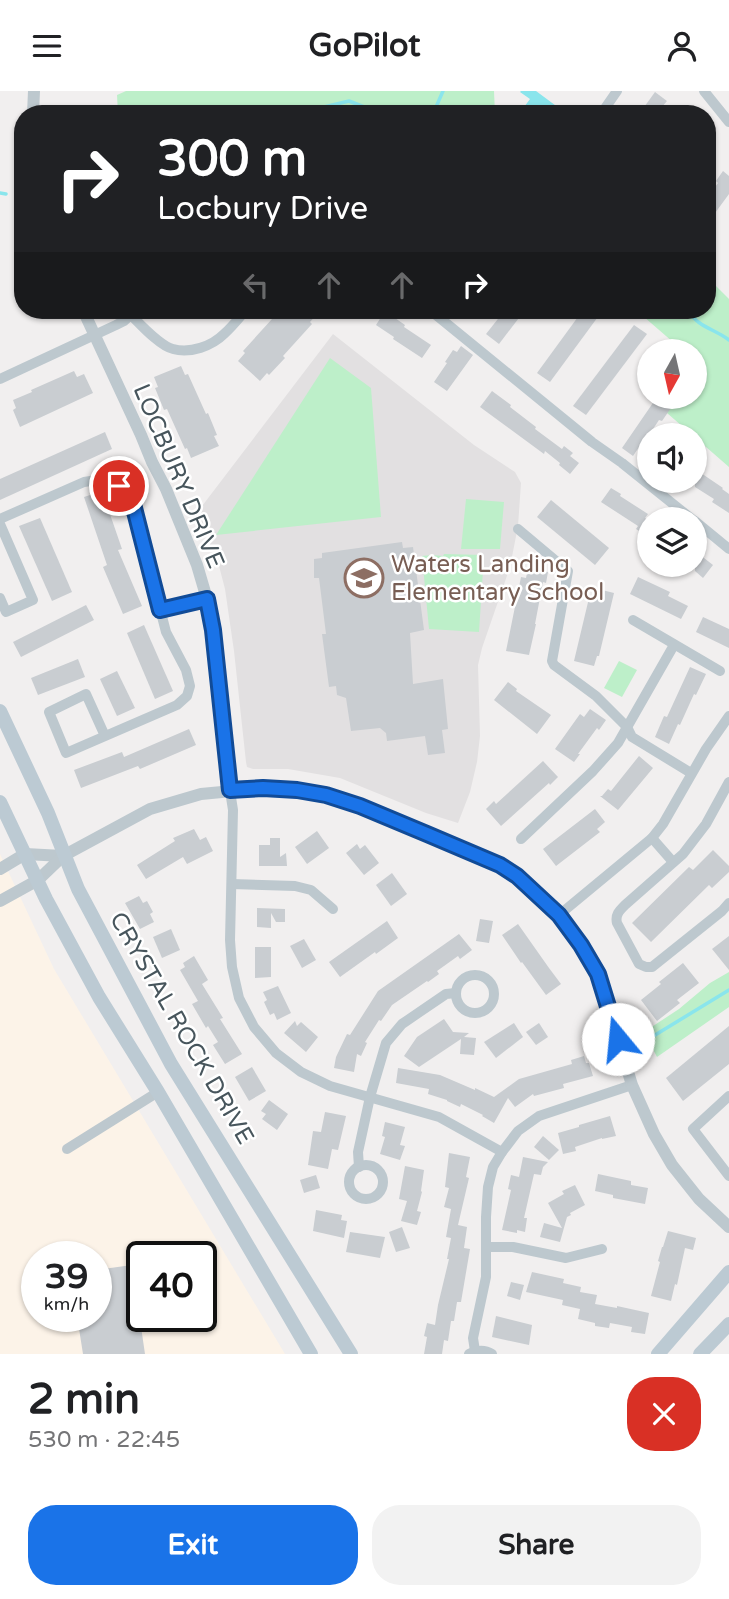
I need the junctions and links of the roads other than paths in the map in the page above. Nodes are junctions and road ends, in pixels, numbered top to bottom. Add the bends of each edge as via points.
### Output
1 (704, 91) edge
2 (715, 105) edge
3 (716, 106) edge
4 (729, 122) edge
5 (87, 319) edge
6 (126, 319) edge
7 (139, 319) edge
8 (238, 319) edge
9 (441, 319) edge
10 (94, 336) junction
11 (0, 379) edge
12 (677, 507) edge
13 (0, 519) edge
14 (0, 524) edge
15 (518, 529) dead end
16 (707, 531) edge
17 (729, 549) edge
18 (0, 598) edge
19 (207, 599) junction
20 (160, 610) junction
21 (633, 620) dead end
22 (674, 645) junction
23 (720, 671) dead end
24 (0, 711) edge
25 (729, 716) edge
26 (626, 727) junction
27 (105, 736) junction
28 (691, 773) junction
29 (729, 782) edge
30 (230, 790) junction
31 (0, 801) edge
32 (652, 838) junction
33 (521, 839) dead end
34 (25, 855) junction
35 (64, 856) junction
36 (673, 862) junction
37 (0, 869) edge
38 (38, 880) junction
39 (232, 884) junction
40 (0, 901) edge
41 (729, 903) edge
42 (333, 909) dead end
43 (559, 915) junction
44 (456, 993) dead end
45 (632, 1084) junction
46 (158, 1093) junction
47 (729, 1095) edge
48 (370, 1097) junction
49 (67, 1149) dead end
50 (502, 1152) junction
51 (359, 1167) dead end
52 (729, 1176) edge
53 (729, 1227) edge
54 (486, 1247) junction
55 (602, 1249) dead end
56 (729, 1272) edge
57 (729, 1324) edge
58 (472, 1352) edge
59 (311, 1354) edge
60 (351, 1354) edge
61 (492, 1354) edge
62 (658, 1354) edge
63 (700, 1354) edge

1 - 2 street
3 - 4 street
5 - 10 street, LOCBURY DRIVE
6 - 10 street
7 - 8 street via 159,341 173,349 190,350 224,335
9 - 12 street
10 - 11 street
10 - 19 street, LOCBURY DRIVE via 175,512
13 - 20 street via 84,482 98,479 119,486 133,504
14 - 18 street via 33,600 6,612
15 - 26 street via 568,571 554,665 596,696
16 - 17 street
19 - 20 street
19 - 30 street, LOCBURY DRIVE
20 - 27 street via 186,670 187,696 177,705
21 - 22 street
22 - 23 street
22 - 26 street
24 - 35 main road, CRYSTAL ROCK DRIVE
25 - 28 street
26 - 28 street via 632,737
26 - 33 street via 593,771
27 - 27 street via 86,694 49,712 66,753
28 - 32 street
29 - 36 street via 706,824
30 - 35 street via 150,809
30 - 39 street
30 - 43 street via 297,790 360,806 500,865
31 - 34 main road
32 - 36 street
32 - 43 street
34 - 35 street
34 - 37 street
34 - 38 main road
35 - 38 street
35 - 60 main road, CRYSTAL ROCK DRIVE via 171,1064
36 - 41 street via 616,917 639,964 652,967
38 - 40 street
38 - 46 main road via 99,997
39 - 42 street via 295,886 311,890
39 - 48 street via 232,967 239,998 254,1027 276,1053 301,1072
43 - 45 street via 598,974
44 - 48 street via 446,994 402,1024 386,1043
45 - 50 street via 539,1116
45 - 53 street via 672,1165
46 - 49 street
46 - 59 main road
47 - 52 street via 693,1129
48 - 50 street via 439,1117
48 - 51 street
50 - 54 street via 488,1187
54 - 55 street via 513,1247 566,1258
54 - 58 street
56 - 62 main road
57 - 63 main road
58 - 61 street

